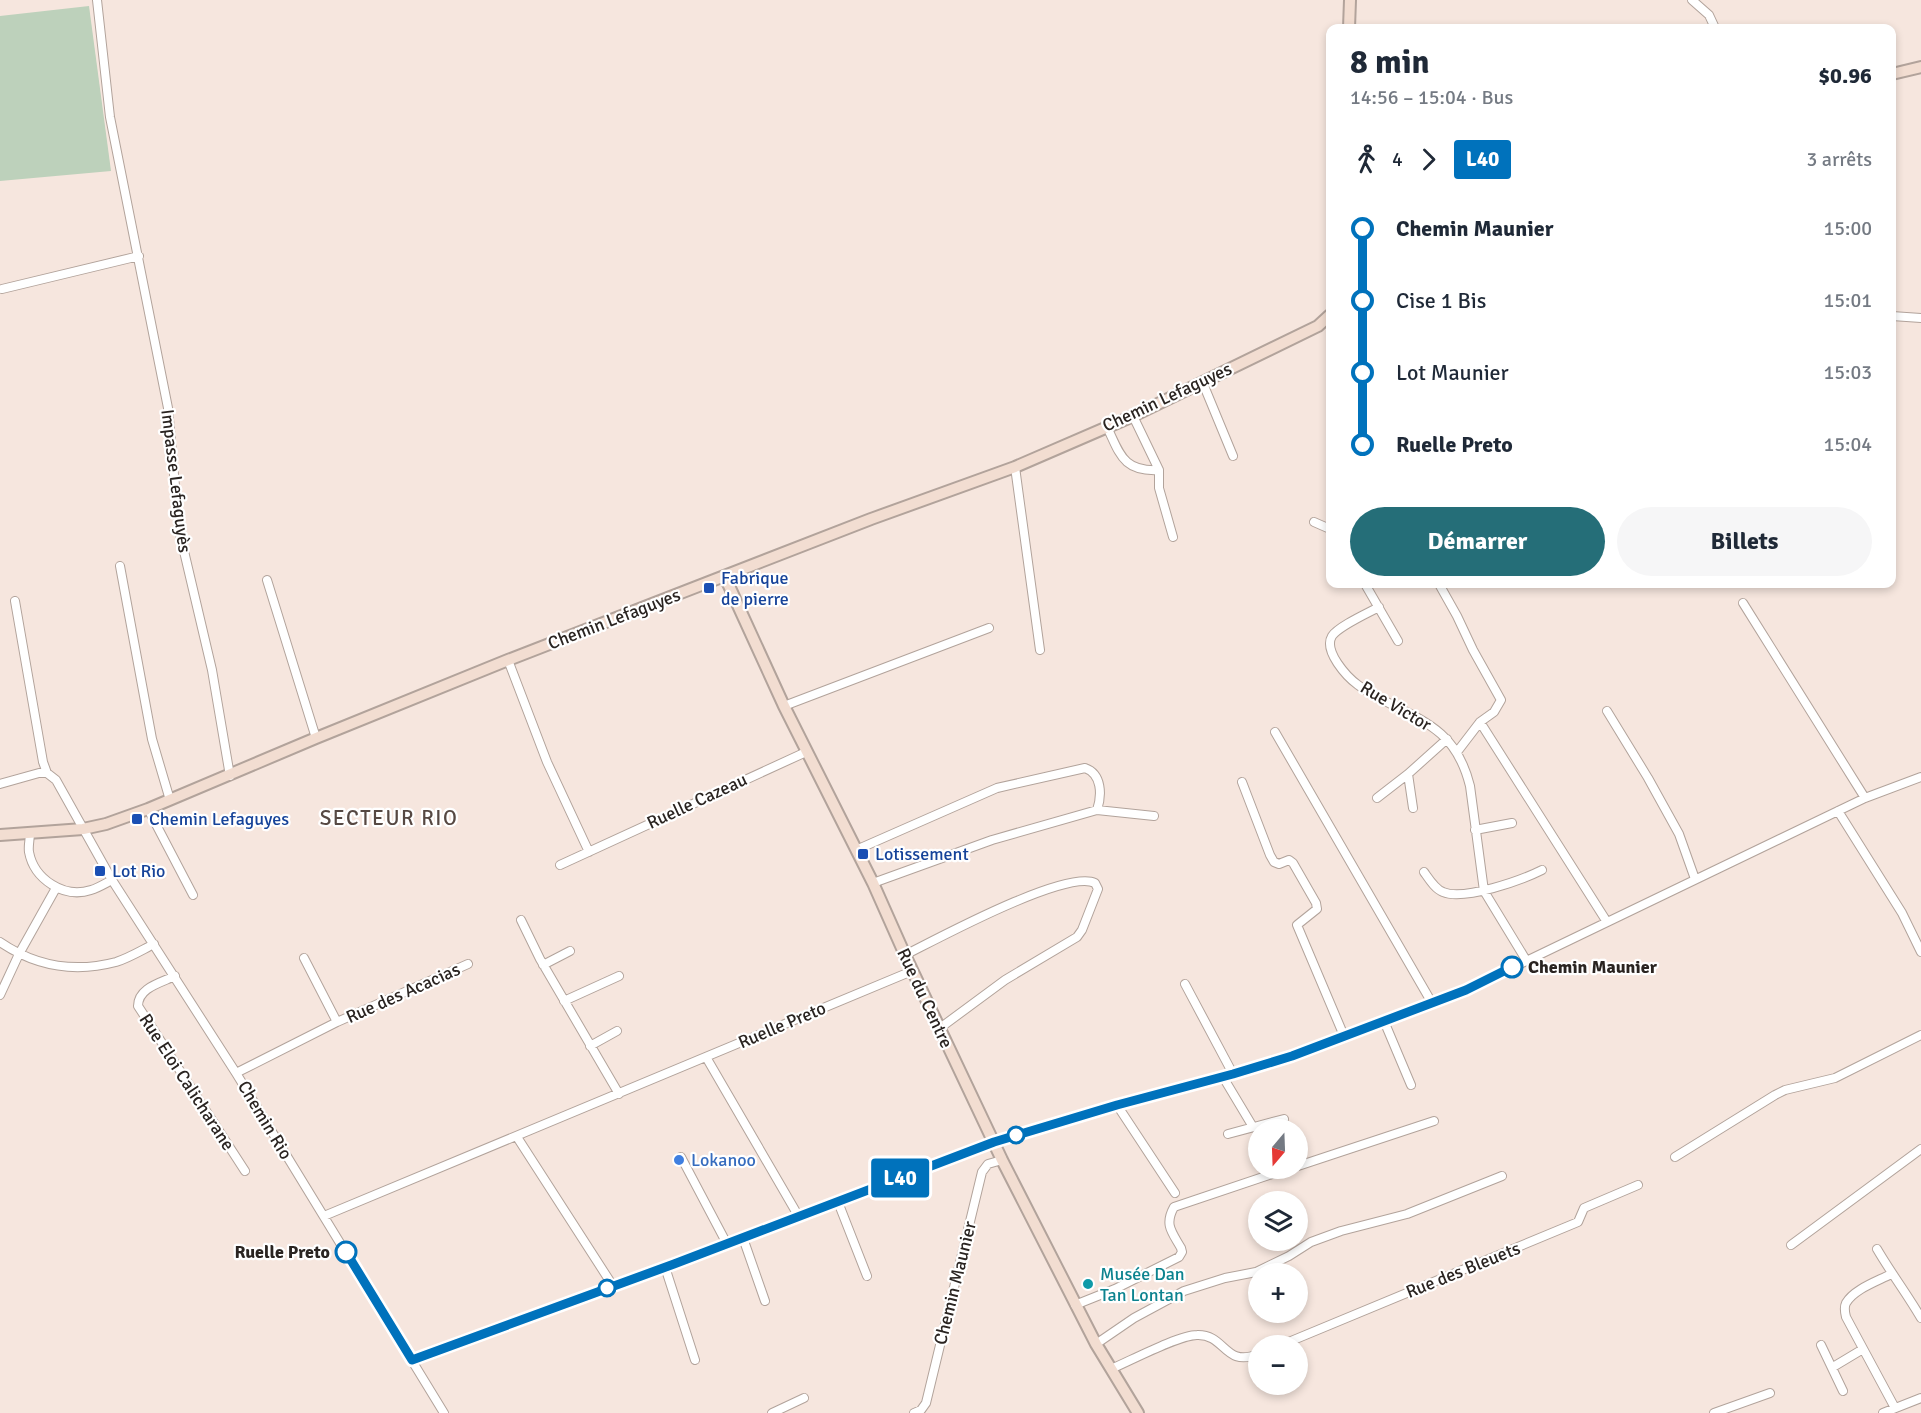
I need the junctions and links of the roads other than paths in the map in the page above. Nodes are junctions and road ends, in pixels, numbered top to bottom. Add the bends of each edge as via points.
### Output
1 (97, 0) edge
2 (1350, 0) edge
3 (1692, 0) edge
4 (1349, 24) edge
5 (1713, 24) edge
6 (1921, 67) edge
7 (1896, 73) edge
8 (139, 256) junction
9 (2, 289) dead end
10 (1896, 316) edge
11 (1921, 318) edge
12 (1326, 319) edge
13 (1318, 326) junction
14 (1326, 326) edge
15 (1202, 381) junction
16 (1133, 416) junction
17 (1107, 427) junction
18 (1233, 456) dead end
19 (1016, 467) junction
20 (1159, 470) junction
21 (1314, 522) dead end
22 (1326, 526) edge
23 (1173, 537) dead end
24 (120, 566) dead end
25 (725, 577) junction
26 (267, 580) dead end
27 (1367, 588) edge
28 (1440, 588) edge
29 (15, 601) dead end
30 (1743, 603) dead end
31 (1379, 607) junction
32 (989, 628) dead end
33 (1398, 641) dead end
34 (1040, 650) dead end
35 (508, 660) junction
36 (784, 706) junction
37 (1607, 711) dead end
38 (1480, 722) junction
39 (1275, 732) dead end
40 (316, 738) junction
41 (1446, 739) junction
42 (806, 752) junction
43 (1457, 752) junction
44 (47, 774) junction
45 (1408, 774) junction
46 (230, 776) junction
47 (1921, 777) edge
48 (1242, 782) dead end
49 (0, 784) edge
50 (1377, 798) dead end
51 (1865, 798) junction
52 (170, 800) junction
53 (1413, 808) dead end
54 (148, 809) junction
55 (1097, 810) junction
56 (1839, 811) junction
57 (1154, 816) dead end
58 (1512, 823) dead end
59 (83, 829) junction
60 (1475, 830) junction
61 (30, 833) junction
62 (0, 835) edge
63 (856, 850) junction
64 (589, 852) junction
65 (560, 865) dead end
66 (1542, 870) dead end
67 (1424, 872) dead end
68 (1695, 879) junction
69 (112, 880) junction
70 (873, 883) junction
71 (56, 888) junction
72 (1484, 891) junction
73 (193, 895) dead end
74 (521, 920) dead end
75 (1607, 922) junction
76 (0, 942) edge
77 (154, 944) junction
78 (570, 951) dead end
79 (1921, 952) edge
80 (19, 954) junction
81 (905, 956) junction
82 (304, 958) dead end
83 (1526, 960) junction
84 (468, 964) dead end
85 (543, 965) junction
86 (912, 970) junction
87 (175, 976) junction
88 (619, 976) dead end
89 (1185, 984) dead end
90 (0, 995) edge
91 (564, 1001) junction
92 (1432, 1003) junction
93 (1384, 1021) junction
94 (337, 1022) junction
95 (940, 1028) junction
96 (617, 1031) dead end
97 (1921, 1035) edge
98 (1344, 1036) junction
99 (590, 1046) junction
100 (706, 1057) junction
101 (236, 1073) junction
102 (1233, 1074) junction
103 (1223, 1077) junction
104 (1411, 1085) dead end
105 (619, 1094) junction
106 (1117, 1105) junction
107 (1248, 1119) edge
108 (1434, 1121) dead end
109 (1248, 1128) edge
110 (1228, 1134) dead end
111 (517, 1137) junction
112 (994, 1142) junction
113 (1921, 1149) edge
114 (681, 1157) dead end
115 (1675, 1157) dead end
116 (1002, 1160) junction
117 (1308, 1163) edge
118 (245, 1171) dead end
119 (1502, 1176) dead end
120 (1257, 1179) edge
121 (1638, 1185) dead end
122 (1175, 1193) dead end
123 (838, 1202) junction
124 (324, 1216) junction
125 (799, 1216) junction
126 (743, 1238) junction
127 (727, 1244) junction
128 (1791, 1245) dead end
129 (1877, 1249) dead end
130 (665, 1267) junction
131 (1891, 1274) junction
132 (867, 1276) dead end
133 (613, 1286) junction
134 (765, 1301) dead end
135 (1075, 1305) junction
136 (1921, 1318) edge
137 (1306, 1335) edge
138 (1096, 1344) junction
139 (1821, 1345) dead end
140 (1863, 1349) junction
141 (1248, 1358) edge
142 (412, 1360) junction
143 (695, 1360) dead end
144 (1833, 1367) junction
145 (1111, 1369) junction
146 (1843, 1391) dead end
147 (1770, 1393) dead end
148 (804, 1398) dead end
149 (1921, 1398) edge
150 (1895, 1408) junction
151 (444, 1413) edge
152 (772, 1413) edge
153 (914, 1413) edge
154 (1138, 1413) edge
155 (1714, 1413) edge
156 (1883, 1413) edge

1 - 8 street, Impasse Lefaguyès via 110,117
2 - 4 main road
3 - 5 street
6 - 7 main road
8 - 9 street
8 - 46 street, Impasse Lefaguyès via 168,408 179,530 212,670
10 - 11 street
12 - 13 main road, Chemin Lefaguyes
13 - 14 main road, Chemin Lefaguyes
13 - 15 main road, Chemin Lefaguyes
15 - 16 main road, Chemin Lefaguyes
15 - 18 street
16 - 17 main road, Chemin Lefaguyes
16 - 20 street
17 - 19 main road, Chemin Lefaguyes
17 - 20 street via 1123,460 1141,469
19 - 25 main road, Chemin Lefaguyes
19 - 34 street
20 - 23 street via 1159,488
21 - 22 street
24 - 52 street via 152,739
25 - 35 main road, Chemin Lefaguyes
25 - 36 main road, Rue du Centre
26 - 40 street
27 - 31 street
28 - 38 street via 1501,700 1494,712
29 - 44 street
30 - 51 street
31 - 33 street
31 - 41 street, Rue Victor via 1336,632 1330,641 1331,651 1359,686 1424,721
32 - 36 street
35 - 40 main road, Chemin Lefaguyes
35 - 64 street via 547,762
36 - 42 main road, Rue du Centre
37 - 68 street via 1678,834
38 - 43 street
38 - 75 street
39 - 92 street
40 - 46 main road, Chemin Lefaguyes
41 - 43 street, Rue Victor
41 - 45 street
42 - 63 main road, Rue du Centre
42 - 64 street, Ruelle Cazeau
43 - 60 street, Rue Victor via 1470,786
44 - 49 street
44 - 59 street via 56,780
45 - 50 street
45 - 53 street
46 - 52 main road, Chemin Lefaguyes
47 - 51 street
48 - 98 street via 1274,862 1293,863 1316,903 1317,909 1297,925
51 - 56 street
52 - 54 main road, Chemin Lefaguyes
54 - 59 main road, Chemin Lefaguyes
54 - 73 street
55 - 57 street
55 - 63 street via 1098,778 1085,768 997,788
55 - 70 street via 992,840
56 - 68 street
56 - 79 street via 1902,913
58 - 60 street
59 - 61 main road, Chemin Lefaguyes
59 - 69 street, Chemin Rio
60 - 72 street, Rue Victor
61 - 62 main road, Chemin Lefaguyes
61 - 71 street via 33,865
63 - 70 main road, Rue du Centre
64 - 65 street, Ruelle Cazeau
66 - 72 street via 1526,879
67 - 72 street via 1444,893
68 - 75 street
69 - 71 street via 91,890
69 - 77 street, Chemin Rio
70 - 81 main road, Rue du Centre
71 - 80 street
72 - 83 street, Rue Victor
74 - 85 street
75 - 83 street
76 - 80 street
77 - 80 street via 117,962 84,968 44,963
77 - 87 street, Chemin Rio
78 - 85 street
80 - 90 street
81 - 86 main road, Rue du Centre
81 - 95 street via 995,910 1059,886 1089,880 1098,889 1077,937 1005,980
82 - 94 street, Rue des Acacias
83 - 92 street
84 - 94 street, Rue des Acacias
85 - 91 street
86 - 95 main road, Rue du Centre
86 - 100 street, Ruelle Preto
87 - 101 street, Chemin Rio
87 - 118 street, Rue Eloi Calicharane via 141,993 138,1006
88 - 91 street
89 - 102 street
91 - 99 street
92 - 93 street
93 - 98 street
93 - 104 street
94 - 101 street, Rue des Acacias
95 - 112 main road, Rue du Centre
96 - 99 street
97 - 115 street via 1835,1078 1785,1090
98 - 102 street
99 - 105 street
100 - 105 street, Ruelle Preto
100 - 125 street
101 - 124 street, Chemin Rio
102 - 103 street
103 - 106 street
103 - 107 street
105 - 111 street, Ruelle Preto
106 - 112 street
106 - 122 street
108 - 117 street
109 - 110 street
111 - 124 street, Ruelle Preto
111 - 133 street
112 - 116 main road, Rue du Centre
112 - 123 street
113 - 128 street
114 - 127 street
116 - 135 main road, Rue du Centre
116 - 153 street, Chemin Maunier via 988,1164 982,1172 926,1403
119 - 138 street via 1407,1214 1311,1242 1256,1272 1184,1291
120 - 135 street via 1174,1207 1169,1225 1181,1248 1179,1257
121 - 137 street, Rue des Bleuets via 1584,1208 1578,1222
123 - 125 street
123 - 132 street
124 - 142 street, Chemin Rio
125 - 126 street
126 - 127 street
126 - 134 street
127 - 130 street
129 - 131 street
130 - 133 street
130 - 143 street
131 - 136 street
131 - 140 street via 1846,1303 1846,1317
133 - 142 street
135 - 138 main road, Rue du Centre
138 - 145 main road, Rue du Centre
139 - 144 street
140 - 144 street
140 - 150 street
141 - 145 street via 1235,1357 1214,1338 1195,1335
142 - 151 street, Chemin Rio
144 - 146 street
145 - 154 main road, Rue du Centre
147 - 155 street
148 - 152 street
149 - 150 street
150 - 156 street

